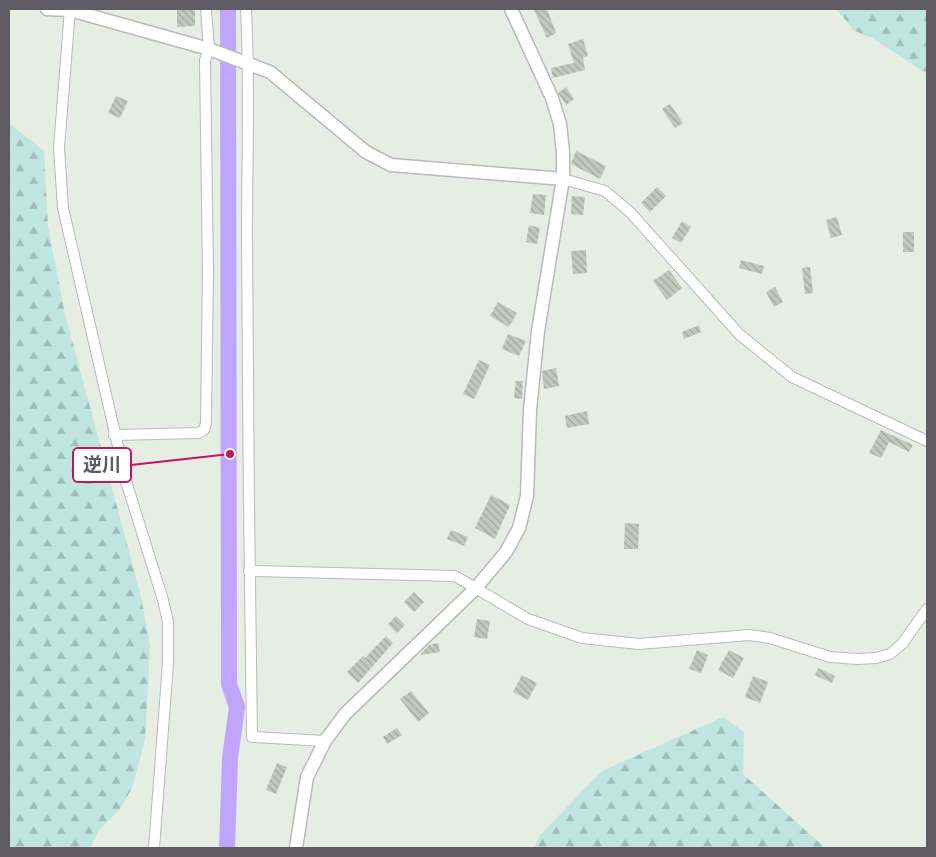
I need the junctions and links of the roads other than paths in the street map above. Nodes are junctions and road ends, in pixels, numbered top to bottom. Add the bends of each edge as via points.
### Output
1 (48, 9) edge
2 (70, 9) edge
3 (206, 9) edge
4 (246, 9) edge
5 (511, 9) edge
6 (209, 49) junction
7 (249, 64) junction
8 (563, 179) junction
9 (114, 435) junction
10 (927, 442) edge
11 (249, 571) junction
12 (475, 589) junction
13 (927, 608) edge
14 (325, 741) junction
15 (154, 848) edge
16 (296, 848) edge

1 - 2 street
2 - 6 street
2 - 9 street via 59,148 63,208
3 - 6 street
4 - 7 street
5 - 8 street via 552,98 560,124
6 - 7 street
6 - 9 street via 205,60 206,423 204,430 198,433
7 - 8 street via 270,72 366,152 391,164
7 - 11 street via 246,164
8 - 10 street via 606,191 630,212 739,334 792,377
8 - 12 street via 538,331 530,410 527,496 519,528 506,552
9 - 15 street via 168,622 168,663
11 - 12 street via 455,576
11 - 14 street via 252,737
12 - 13 street via 528,619 592,640 639,644 749,635 770,638 830,657 858,659 890,654 902,644
12 - 14 street via 345,714
14 - 16 street via 307,777

